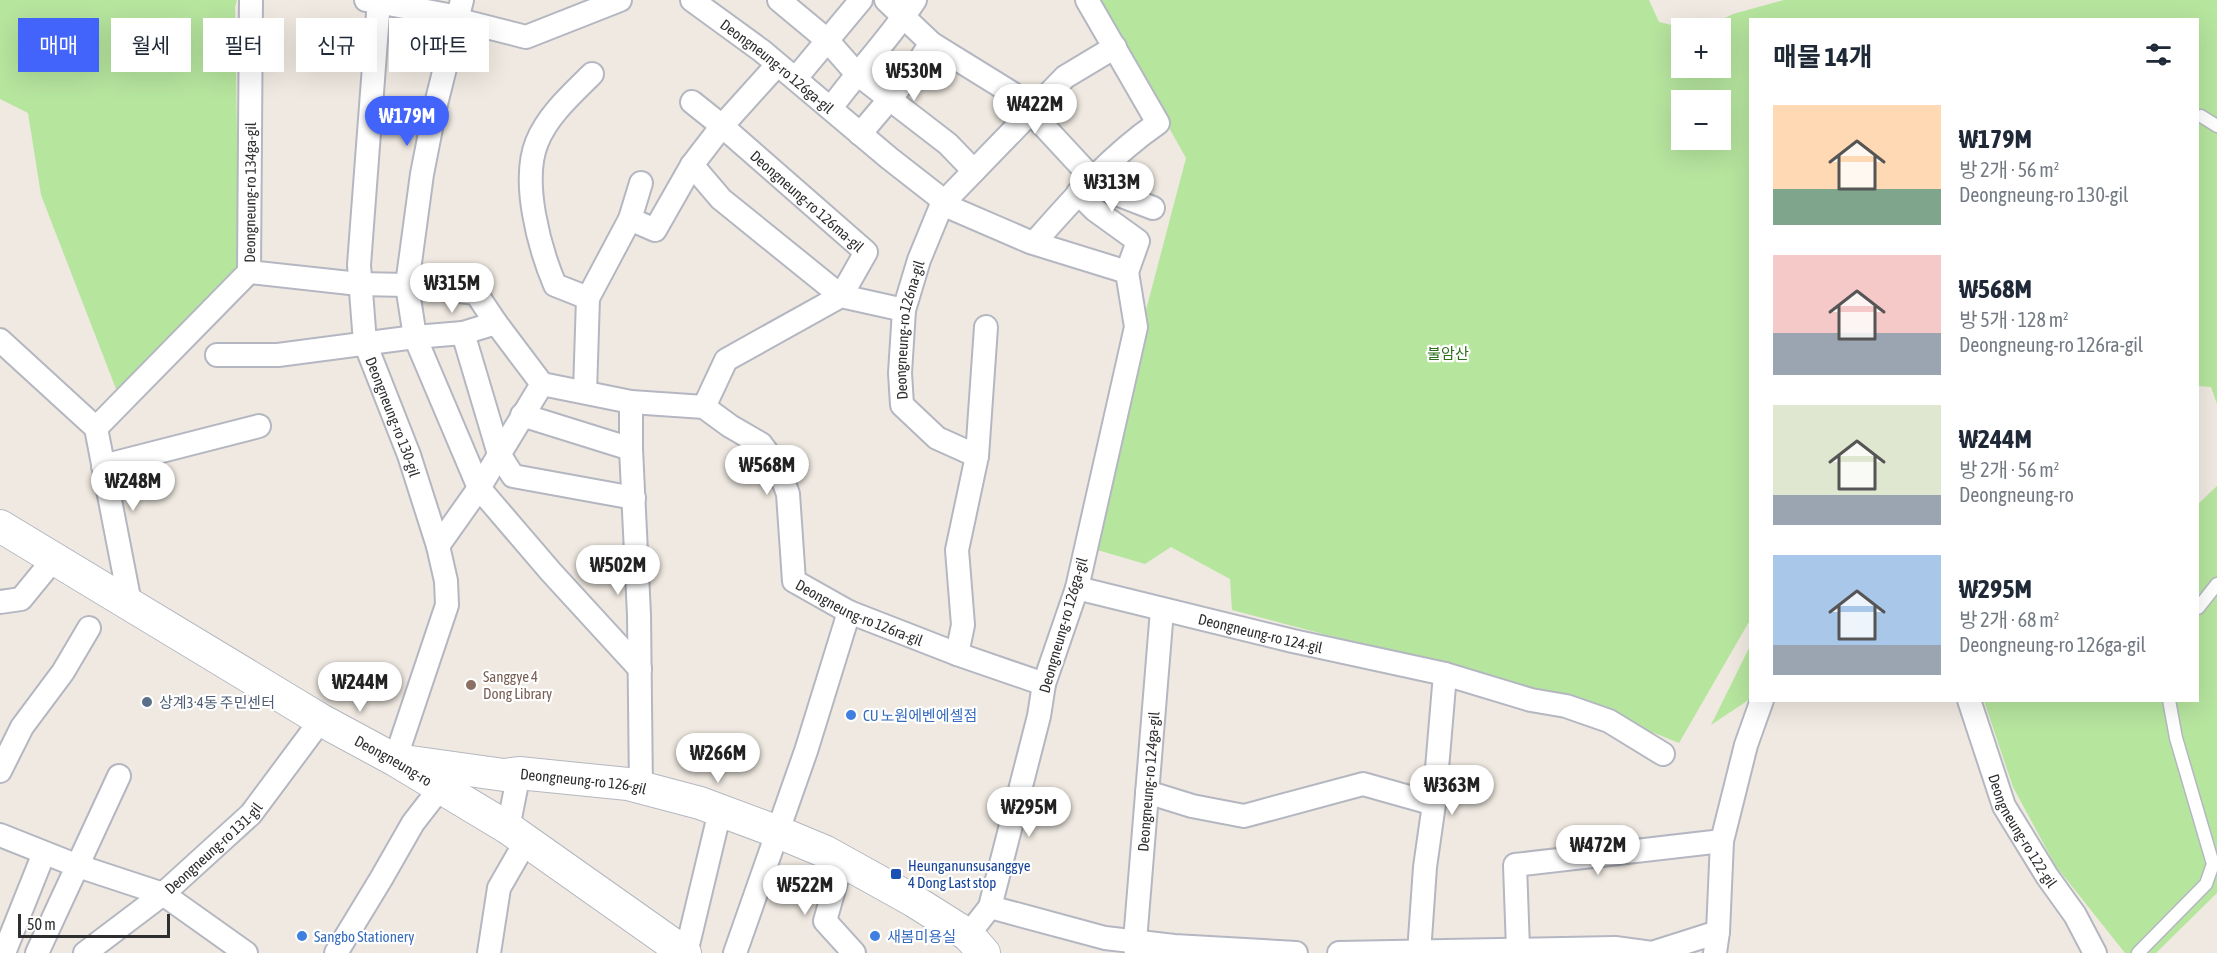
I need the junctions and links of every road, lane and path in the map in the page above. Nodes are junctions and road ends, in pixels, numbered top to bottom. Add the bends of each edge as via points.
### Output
1 (251, 0) edge
2 (620, 0) edge
3 (692, 0) edge
4 (779, 0) edge
5 (861, 0) edge
6 (886, 0) edge
7 (1087, 0) edge
8 (375, 1) edge
9 (451, 8) edge
10 (910, 9) edge
11 (827, 40) junction
12 (932, 43) junction
13 (1115, 47) junction
14 (777, 65) junction
15 (856, 73) junction
16 (592, 74) dead end
17 (796, 78) junction
18 (889, 100) junction
19 (692, 102) dead end
20 (831, 108) junction
21 (1030, 111) junction
22 (2201, 116) dead end
23 (722, 126) junction
24 (2217, 126) edge
25 (860, 134) junction
26 (692, 165) junction
27 (974, 171) junction
28 (641, 183) dead end
29 (1085, 185) junction
30 (942, 204) junction
31 (1153, 208) dead end
32 (630, 219) junction
33 (1034, 243) junction
34 (249, 272) junction
35 (1127, 272) junction
36 (359, 284) junction
37 (407, 285) junction
38 (841, 296) junction
39 (588, 298) junction
40 (904, 310) junction
41 (496, 323) junction
42 (986, 327) dead end
43 (463, 333) junction
44 (415, 337) junction
45 (0, 340) edge
46 (365, 343) junction
47 (217, 355) dead end
48 (542, 384) junction
49 (585, 392) junction
50 (631, 402) junction
51 (704, 407) junction
52 (522, 415) junction
53 (259, 426) dead end
54 (96, 428) junction
55 (631, 450) junction
56 (499, 454) junction
57 (976, 456) junction
58 (103, 466) junction
59 (479, 488) junction
60 (634, 498) junction
61 (0, 526) edge
62 (438, 546) junction
63 (53, 560) junction
64 (2217, 584) edge
65 (1077, 588) junction
66 (0, 602) edge
67 (130, 603) junction
68 (2199, 607) edge
69 (1162, 610) junction
70 (849, 612) junction
71 (89, 628) dead end
72 (957, 654) junction
73 (640, 669) junction
74 (1445, 674) junction
75 (1044, 684) junction
76 (1761, 702) edge
77 (1970, 702) edge
78 (2169, 702) edge
79 (321, 720) junction
80 (1663, 753) dead end
81 (395, 760) junction
82 (0, 771) edge
83 (519, 773) junction
84 (119, 776) dead end
85 (441, 787) junction
86 (641, 789) junction
87 (1147, 792) junction
88 (1434, 804) junction
89 (720, 811) junction
90 (777, 832) junction
91 (517, 834) junction
92 (0, 835) edge
93 (1722, 841) junction
94 (44, 852) junction
95 (842, 861) junction
96 (78, 866) junction
97 (163, 894) junction
98 (990, 907) junction
99 (1716, 943) edge
100 (976, 944) edge
101 (1136, 947) edge
102 (1518, 950) junction
103 (1612, 950) edge
104 (1420, 952) edge
105 (4, 953) edge
106 (37, 953) edge
107 (85, 953) edge
108 (246, 953) edge
109 (336, 953) edge
110 (489, 953) edge
111 (685, 953) edge
112 (735, 953) edge
113 (854, 953) edge
114 (1296, 953) edge
115 (1339, 953) edge
116 (1652, 953) edge
117 (2095, 953) edge
118 (2138, 953) edge

1 - 34 street, Deongneung-ro 134ga-gil
2 - 9 street, Deongneung-ro 130-gil via 526,37
3 - 14 street, Deongneung-ro 126ga-gil
4 - 11 street
5 - 11 street
6 - 10 street
7 - 13 street
8 - 9 street, Deongneung-ro 130-gil
8 - 36 street, Deongneung-ro 130-gil
9 - 37 street
10 - 12 street
10 - 15 street via 882,47
11 - 15 street
11 - 17 street
12 - 18 street
12 - 21 street, Deongneung-ro 126ga-gil via 1015,95
13 - 21 street via 1065,77
13 - 29 street via 1158,123
14 - 17 street, Deongneung-ro 126ga-gil
14 - 23 street
15 - 18 street
15 - 20 street
16 - 39 street via 556,110 537,142 529,180 544,258 555,285
17 - 20 street, Deongneung-ro 126ga-gil
18 - 25 street
18 - 27 street via 948,144
19 - 23 street, Deongneung-ro 126ma-gil
20 - 25 street, Deongneung-ro 126ga-gil
21 - 27 street
21 - 29 street, Deongneung-ro 126ga-gil via 1063,146
22 - 24 lane
23 - 26 street
23 - 38 street, Deongneung-ro 126ma-gil via 866,252
25 - 30 street, Deongneung-ro 126ga-gil via 944,201
26 - 32 street via 655,230
26 - 38 street via 721,199
27 - 30 street
28 - 32 street
29 - 31 street, Deongneung-ro 126ga-gil
29 - 33 street
29 - 35 street, Deongneung-ro 126ga-gil via 1095,210 1138,241
30 - 33 street, Deongneung-ro 126ga-gil
30 - 40 street, Deongneung-ro 126na-gil
32 - 39 street
33 - 35 street, Deongneung-ro 126ga-gil
34 - 36 street
34 - 54 street, Deongneung-ro 134ga-gil
35 - 65 street, Deongneung-ro 126ga-gil via 1136,327
36 - 37 street
36 - 46 street, Deongneung-ro 130-gil
37 - 41 street via 476,293
37 - 44 street
38 - 40 street
38 - 51 street via 726,360
39 - 49 street
40 - 57 street, Deongneung-ro 126na-gil via 902,405 937,438
41 - 43 street
41 - 48 street
42 - 57 street
43 - 44 street
43 - 56 street
44 - 46 street
44 - 59 street
45 - 54 street
46 - 47 street via 278,355
46 - 62 street, Deongneung-ro 130-gil via 410,455
48 - 49 street
48 - 52 street
49 - 50 street
50 - 51 street
50 - 55 street
51 - 70 street, Deongneung-ro 126ra-gil via 761,444 778,467 788,494 795,580
52 - 55 street
52 - 56 street
53 - 58 street
54 - 58 street
55 - 60 street
56 - 59 street
56 - 60 street via 513,476
57 - 72 street via 957,550 963,625
58 - 67 street
59 - 62 street
59 - 73 street
60 - 73 street
61 - 63 main road, Deongneung-ro
62 - 81 street, Deongneung-ro 130-gil via 447,605
63 - 66 street via 21,599
63 - 67 main road, Deongneung-ro
64 - 68 lane
65 - 69 street, Deongneung-ro 124-gil
65 - 75 street, Deongneung-ro 126ga-gil
67 - 79 main road, Deongneung-ro
69 - 74 street, Deongneung-ro 124-gil
69 - 87 street, Deongneung-ro 124ga-gil
70 - 72 street, Deongneung-ro 126ra-gil
70 - 90 street
71 - 82 street via 63,672 22,727
72 - 75 street, Deongneung-ro 126ra-gil
73 - 86 street
74 - 80 street, Deongneung-ro 124-gil via 1610,721
74 - 88 street
75 - 98 street, Deongneung-ro 126ga-gil
76 - 93 street via 1746,745
77 - 117 street, Deongneung-ro 122-gil via 2004,806
78 - 118 lane via 2213,864 2206,884
79 - 81 main road, Deongneung-ro
79 - 97 street, Deongneung-ro 131-gil via 250,814
81 - 83 main road, Deongneung-ro 126-gil via 504,775
81 - 85 main road, Deongneung-ro
83 - 86 main road, Deongneung-ro 126-gil via 628,784
83 - 91 street
84 - 96 street
85 - 91 main road, Deongneung-ro
85 - 109 street via 413,823
86 - 89 main road, Deongneung-ro 126-gil
87 - 88 street via 1244,816 1364,784
87 - 101 street, Deongneung-ro 124ga-gil
88 - 104 street via 1425,867
89 - 90 main road, Deongneung-ro 126-gil
89 - 111 street, Deongneung-ro
90 - 95 main road, Deongneung-ro 126-gil
90 - 112 street
91 - 110 street via 499,888
91 - 111 main road, Deongneung-ro
92 - 94 street
93 - 99 street
93 - 102 street via 1515,865
94 - 96 street
94 - 105 street
95 - 100 main road, Deongneung-ro 126-gil via 914,901
95 - 113 street via 825,921
96 - 97 street
96 - 106 street
97 - 107 street, Deongneung-ro 131-gil
97 - 108 street
98 - 100 street, Deongneung-ro 126ga-gil
98 - 101 street
99 - 116 street
101 - 114 street
102 - 103 street
102 - 104 street
103 - 116 street
104 - 115 street

